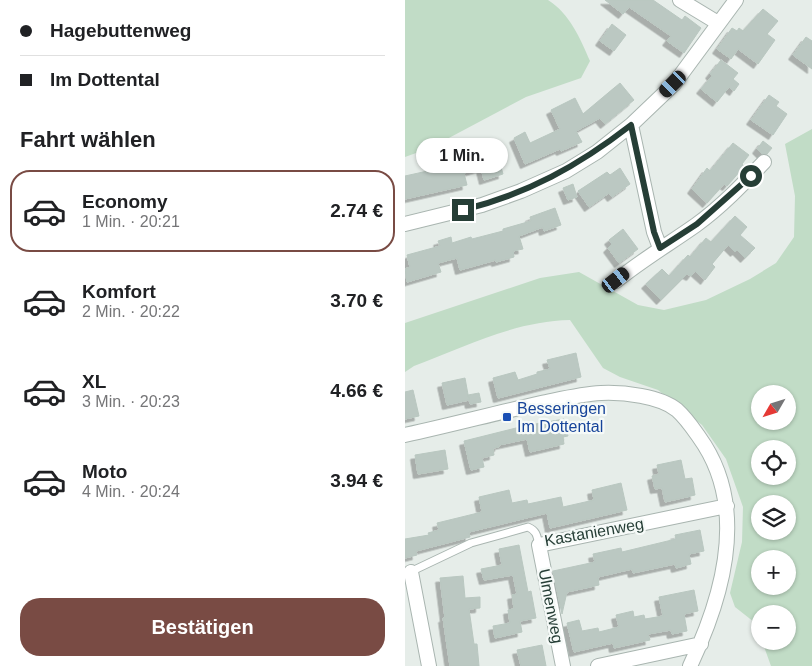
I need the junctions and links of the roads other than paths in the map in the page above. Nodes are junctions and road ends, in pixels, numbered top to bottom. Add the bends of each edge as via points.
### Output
1 (680, 0) edge
2 (736, 0) edge
3 (718, 23) junction
4 (631, 125) junction
5 (765, 162) dead end
6 (405, 224) edge
7 (660, 248) junction
8 (616, 280) dead end
9 (405, 435) edge
10 (727, 506) junction
11 (539, 545) junction
12 (408, 573) edge
13 (701, 644) junction
14 (429, 666) edge
15 (563, 666) edge
16 (598, 666) edge
17 (690, 666) edge

1 - 3 street
2 - 3 street
3 - 4 street via 673,84
4 - 6 street via 566,171 521,191 482,206
4 - 7 street
5 - 7 street via 697,224
7 - 8 street
9 - 10 street via 570,397 601,393 650,397 675,409 686,420 713,459
10 - 11 street, Kastanienweg
10 - 13 street via 726,551 711,618
11 - 12 lane, Kastanienweg via 536,533 528,528 471,543
11 - 15 street, Ulmenweg
12 - 14 street
13 - 16 street
13 - 17 street

